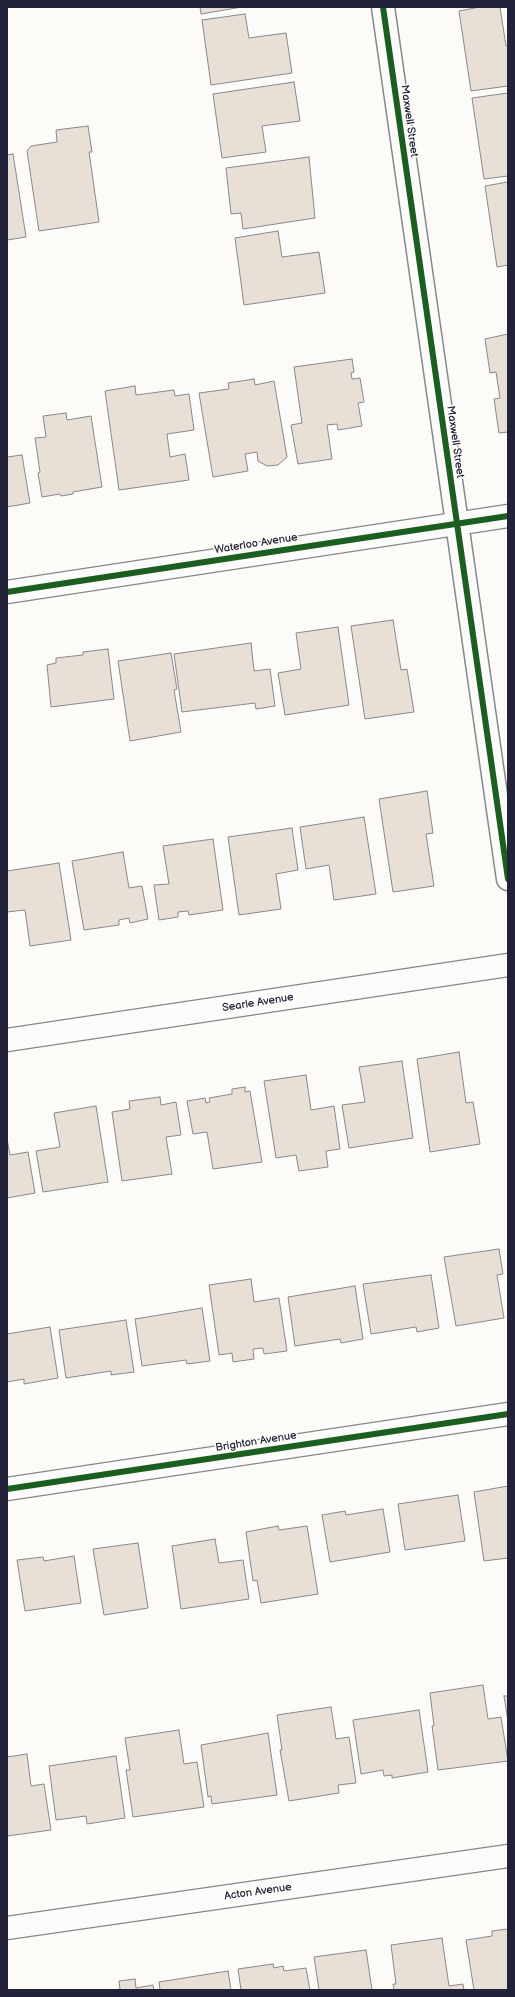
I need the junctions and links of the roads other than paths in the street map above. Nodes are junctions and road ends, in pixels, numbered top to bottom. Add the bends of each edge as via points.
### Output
1 (383, 7) edge
2 (508, 516) edge
3 (457, 523) junction
4 (7, 592) edge
5 (508, 879) edge
6 (508, 965) edge
7 (7, 1040) edge
8 (508, 1414) edge
9 (7, 1489) edge
10 (508, 1856) edge
11 (7, 1928) edge

1 - 3 street, Maxwell Street
2 - 3 street, Waterloo Avenue
3 - 4 street, Waterloo Avenue
3 - 5 street, Maxwell Street
6 - 7 street, Searle Avenue
8 - 9 street, Brighton Avenue
10 - 11 street, Acton Avenue

